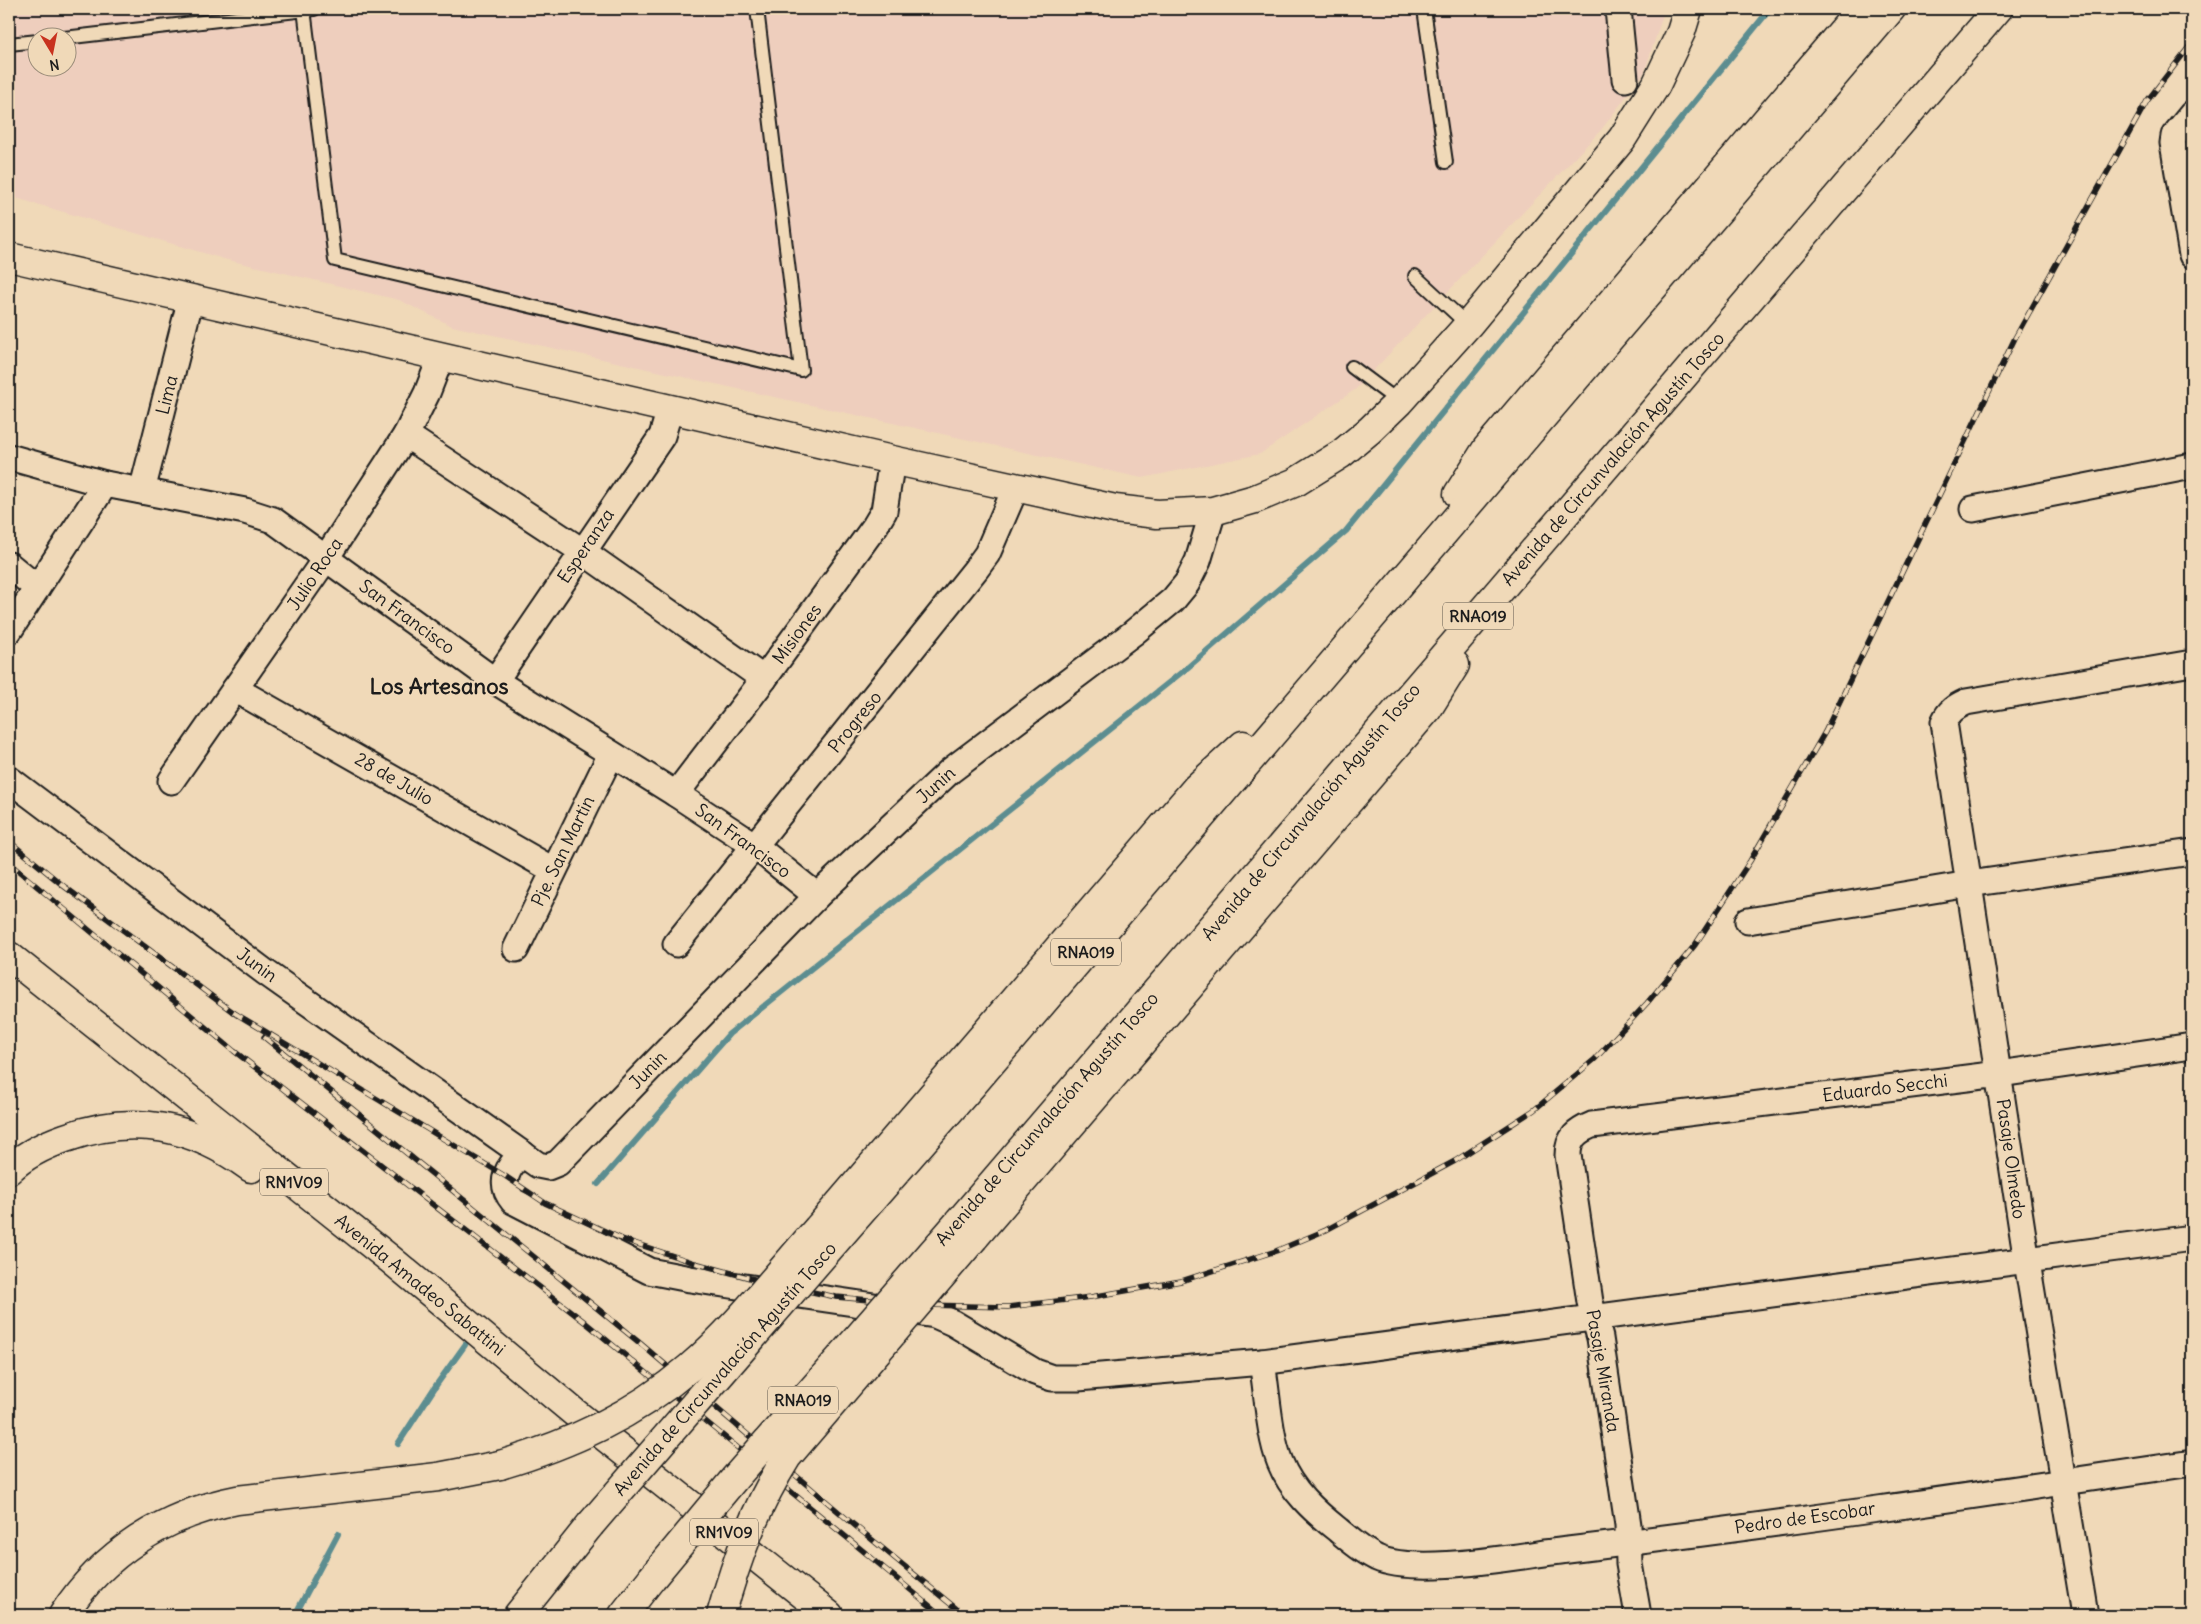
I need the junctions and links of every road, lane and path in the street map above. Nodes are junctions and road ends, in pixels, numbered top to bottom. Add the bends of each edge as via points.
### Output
1 (307, 9) edge
2 (757, 9) edge
3 (1424, 9) edge
4 (1618, 9) edge
5 (1688, 9) edge
6 (1861, 9) edge
7 (1891, 9) edge
8 (1998, 9) edge
9 (78, 36) edge
10 (28, 41) edge
11 (9, 44) edge
12 (1625, 79) dead end
13 (2192, 114) edge
14 (1446, 162) dead end
15 (2191, 240) edge
16 (9, 257) edge
17 (1415, 276) dead end
18 (191, 298) junction
19 (1468, 325) junction
20 (441, 357) junction
21 (1352, 367) dead end
22 (1399, 402) junction
23 (670, 409) junction
24 (406, 434) junction
25 (9, 457) edge
26 (892, 460) junction
27 (2192, 466) edge
28 (105, 484) junction
29 (1016, 487) junction
30 (142, 491) junction
31 (1973, 509) dead end
32 (1213, 510) junction
33 (582, 551) junction
34 (326, 558) junction
35 (9, 565) edge
36 (1399, 585) junction
37 (37, 588) junction
38 (9, 631) edge
39 (2192, 663) edge
40 (764, 679) junction
41 (495, 681) junction
42 (235, 689) junction
43 (611, 754) junction
44 (9, 779) edge
45 (171, 781) dead end
46 (676, 794) junction
47 (755, 846) junction
48 (2192, 852) edge
49 (553, 870) junction
50 (1969, 884) junction
51 (817, 896) junction
52 (1748, 921) dead end
53 (676, 944) dead end
54 (516, 949) dead end
55 (9, 956) edge
56 (2192, 1046) edge
57 (1998, 1074) junction
58 (1577, 1130) joint
59 (523, 1154) junction
60 (9, 1170) edge
61 (965, 1231) junction
62 (826, 1236) junction
63 (2192, 1238) edge
64 (2027, 1262) junction
65 (1594, 1318) junction
66 (1262, 1362) junction
67 (575, 1413) junction
68 (619, 1448) junction
69 (2192, 1463) edge
70 (2062, 1483) junction
71 (1628, 1543) junction
72 (63, 1615) edge
73 (518, 1615) edge
74 (623, 1615) edge
75 (721, 1615) edge
76 (804, 1615) edge
77 (829, 1615) edge
78 (1638, 1615) edge
79 (2085, 1615) edge

1 - 2 lane via 334,260 801,370
1 - 9 lane
3 - 14 lane
4 - 12 street
5 - 19 main road via 1670,58 1632,126
6 - 36 main road via 1488,448
7 - 36 main road, Avenida de Circunvalación Agustín Tosco / RNA019
8 - 61 main road, Avenida de Circunvalación Agustín Tosco / RNA019 via 1506,583
10 - 11 lane
13 - 15 street via 2174,136 2173,143
16 - 18 main road
17 - 19 lane
18 - 20 main road
18 - 30 street, Lima
19 - 22 main road
20 - 23 main road
20 - 24 street, Julio Roca
21 - 22 lane
22 - 32 main road via 1341,454 1296,482 1255,499
23 - 26 main road
23 - 33 street, Esperanza via 662,436
24 - 33 street
24 - 34 street, Julio Roca
25 - 28 street, San Francisco
26 - 29 main road
26 - 40 street, Misiones via 884,511 876,526
27 - 31 street
28 - 30 street, San Francisco
28 - 37 street
29 - 32 main road via 1115,509 1157,514
29 - 47 street, Progreso via 987,554
30 - 34 street, San Francisco via 273,520
32 - 51 street, Junin via 1198,561 1187,583 1173,600 950,771
33 - 40 street
33 - 41 street, Esperanza
34 - 41 street, San Francisco
34 - 42 street, Julio Roca
35 - 37 street
36 - 62 main road, Avenida de Circunvalación Agustín Tosco / RNA019 via 974,1083
37 - 38 street
39 - 50 street, Pasaje Olmedo via 1956,706 1944,722 1944,733
40 - 46 street, Misiones
41 - 43 street, San Francisco
42 - 45 street, Julio Roca
42 - 49 street, 28 de Julio
43 - 46 street, San Francisco
43 - 49 street, Pje. San Martin
44 - 59 street, Junin via 266,972
46 - 47 street, San Francisco
47 - 51 street, San Francisco
47 - 53 street, Progreso
48 - 50 street
49 - 54 street, Pje. San Martin
50 - 52 street
50 - 57 street, Pasaje Olmedo
51 - 59 street, Junin via 558,1163 548,1167 538,1165
55 - 67 main road, Avenida Amadeo Sabattini / RN1V09 via 382,1253
56 - 57 street, Eduardo Secchi
57 - 58 street, Eduardo Secchi via 1592,1125
57 - 64 street, Pasaje Olmedo
58 - 65 street, Pasaje Miranda via 1568,1145 1568,1155
59 - 66 street via 512,1162 505,1176 505,1189 513,1201 649,1272 929,1313 954,1323 1035,1372 1052,1378
60 - 67 main road via 34,1151 82,1131 156,1125 202,1139 249,1167 442,1324
61 - 74 main road, Avenida de Circunvalación Agustín Tosco / RNA019, bridge via 735,1478
61 - 75 main road, bridge via 787,1457 748,1531
62 - 72 main road, bridge via 705,1354 671,1382 586,1435 500,1465 438,1477 237,1500 185,1514 140,1537 105,1565
62 - 73 main road, Avenida de Circunvalación Agustín Tosco / RNA019, bridge
63 - 64 street
64 - 65 street
64 - 70 street, Pasaje Olmedo
65 - 66 street
65 - 71 street, Pasaje Miranda via 1600,1338
66 - 71 street, Pedro de Escobar via 1275,1446 1286,1474 1302,1499 1326,1521 1378,1558 1438,1565
67 - 68 main road, Avenida Amadeo Sabattini / RN1V09
68 - 76 main road via 754,1576
68 - 77 main road, Avenida Amadeo Sabattini / RN1V09
69 - 70 street, Pedro de Escobar
70 - 71 street, Pedro de Escobar
70 - 79 street, Pasaje Olmedo
71 - 78 street, Pasaje Miranda

